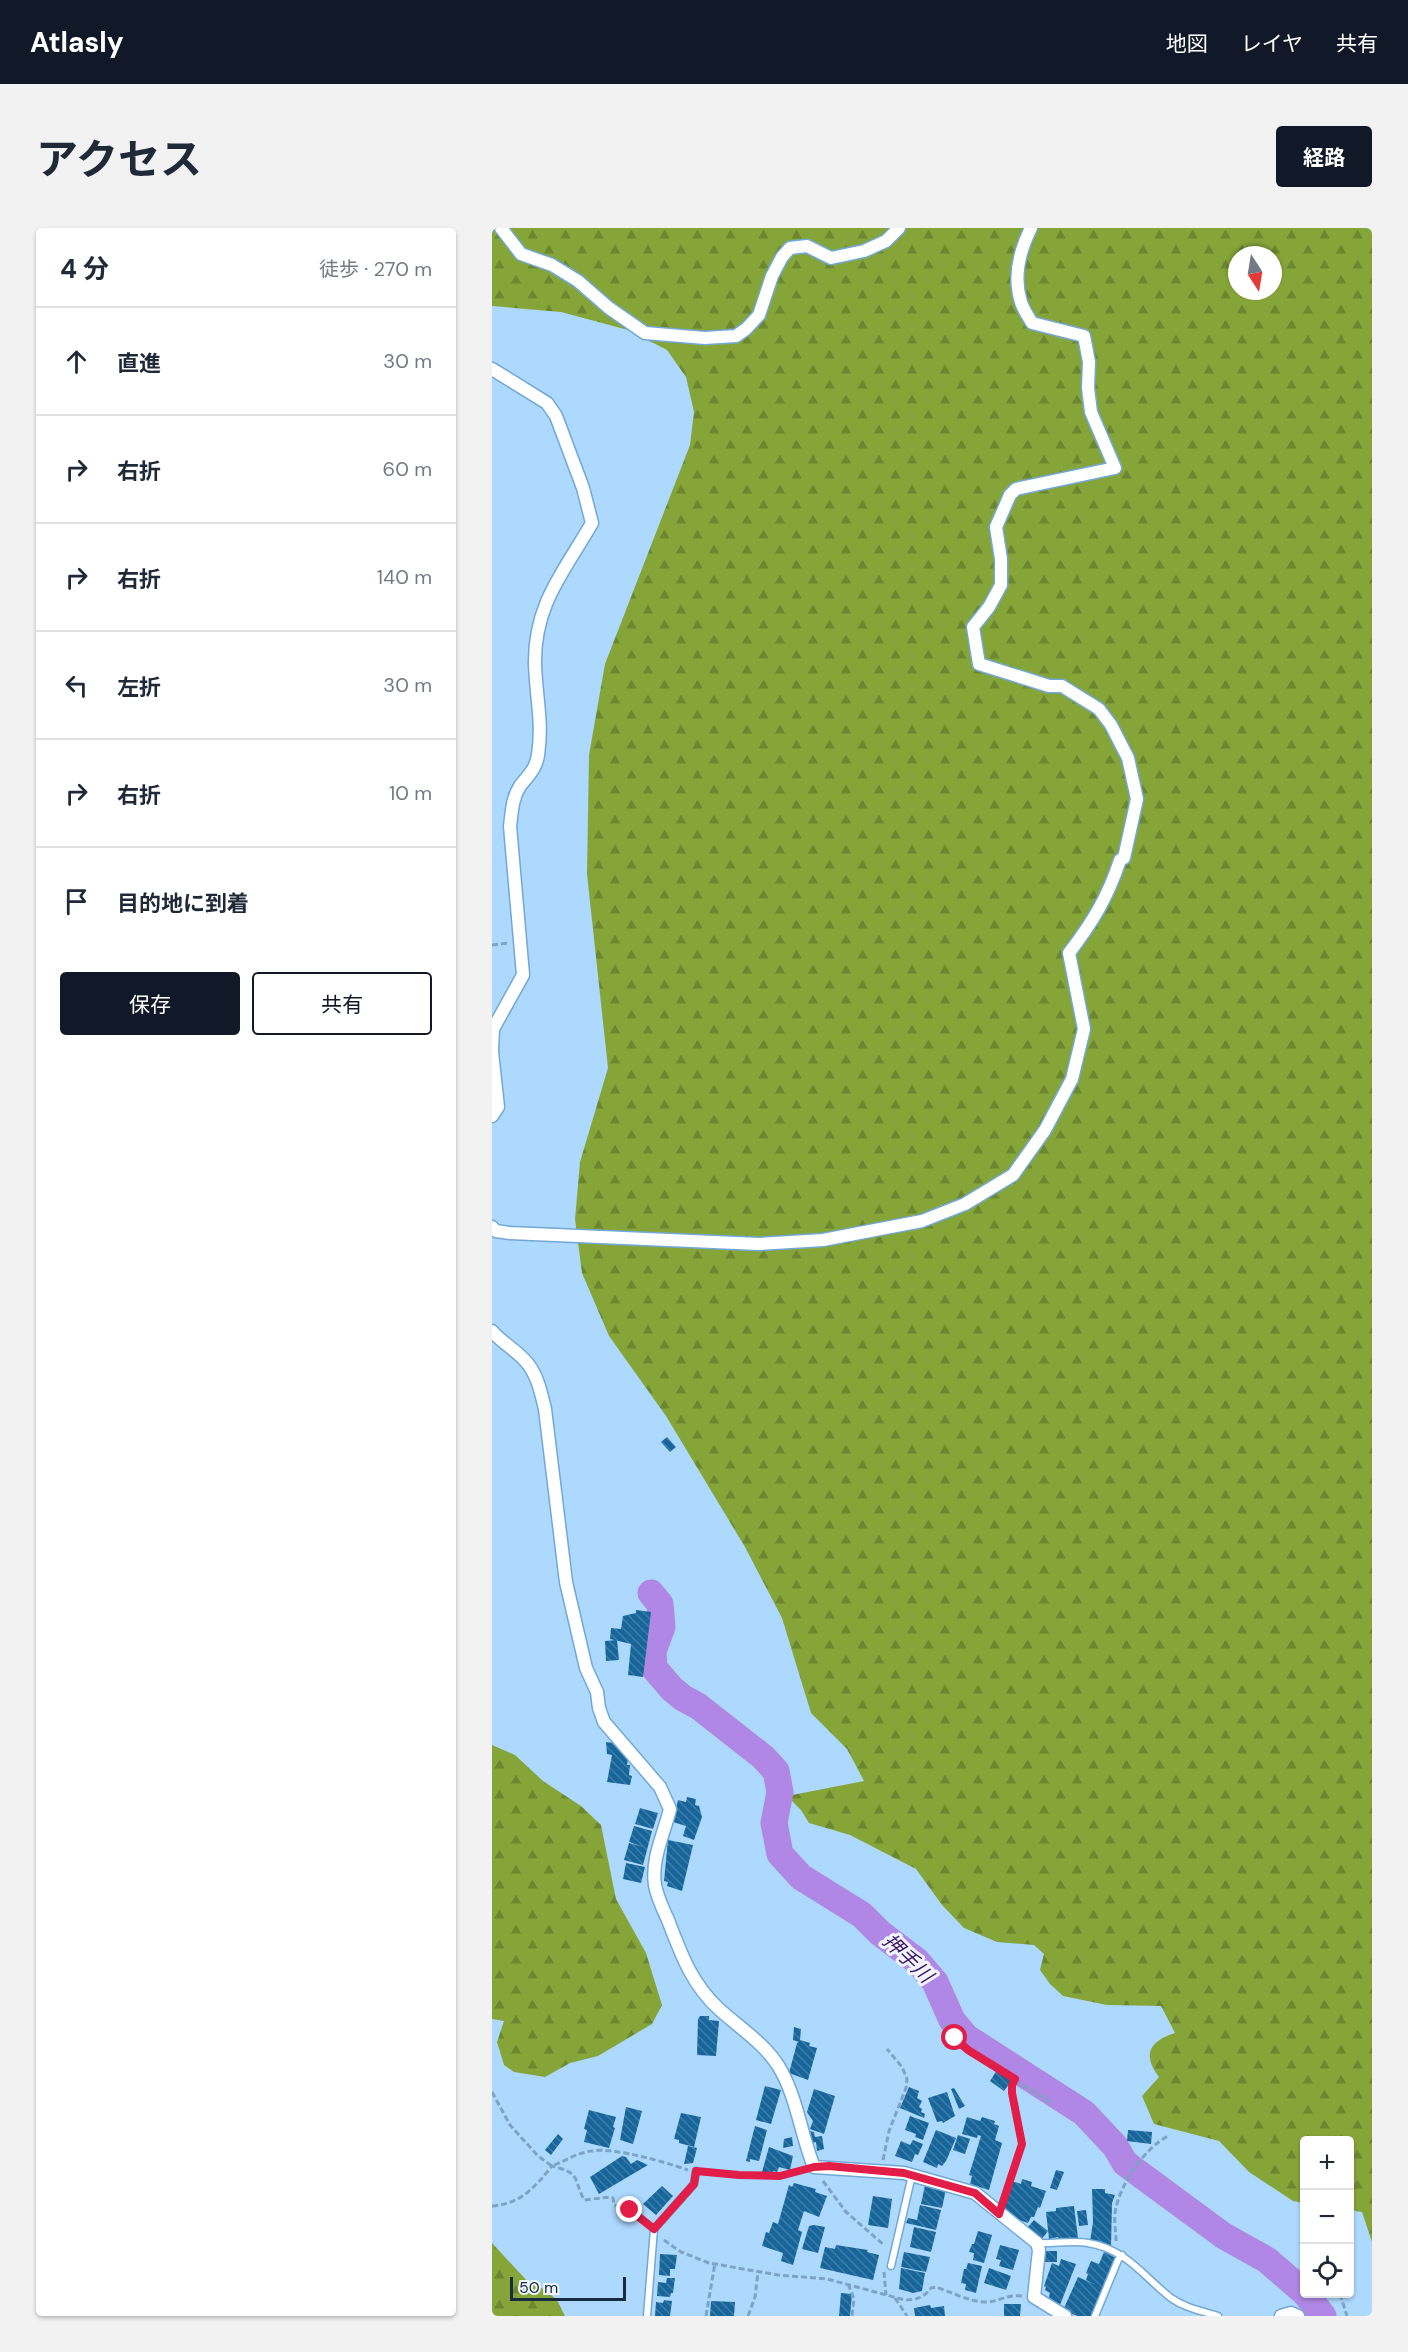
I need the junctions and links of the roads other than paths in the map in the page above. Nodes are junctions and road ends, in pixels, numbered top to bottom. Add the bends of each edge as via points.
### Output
1 (501, 228) edge
2 (899, 228) edge
3 (1031, 228) edge
4 (492, 369) edge
5 (492, 1051) edge
6 (492, 1116) edge
7 (492, 1227) edge
8 (492, 1330) edge
9 (696, 2171) road end
10 (912, 2174) junction
11 (1037, 2243) junction
12 (1119, 2254) junction
13 (888, 2267) road end
14 (647, 2316) edge
15 (1065, 2316) edge
16 (1095, 2316) edge
17 (1218, 2316) edge
18 (1281, 2316) edge
19 (1298, 2316) edge

1 - 2 street via 521,254 552,265 578,281 645,333 705,338 736,336 746,329 759,315 772,276 790,248 807,246 831,258 864,251 886,241
3 - 7 street via 1020,250 1021,303 1032,323 1084,336 1091,412 1115,468 1016,489 1010,495 996,527 1001,585 973,627 979,664 1049,686 1062,686 1099,709 1128,758 1137,799 1124,858 1092,923 1069,953 1084,1029 1072,1079 1045,1130 1013,1175 965,1204 922,1221 823,1240 759,1244 510,1233
4 - 5 street via 552,409 583,488 592,523 555,582 541,615 535,665 542,730 537,759 513,803 510,826 523,975 493,1029
5 - 6 street via 498,1107
8 - 10 street via 527,1363 541,1390 566,1582 586,1668 604,1722 660,1786 670,1809 657,1853 655,1884 682,1956 697,1986 780,2068 814,2167
9 - 14 lane via 694,2184 654,2229
10 - 11 street via 975,2193
10 - 13 lane
11 - 12 lane via 1089,2243
11 - 15 street via 1034,2297
12 - 16 lane
12 - 17 lane via 1184,2306
18 - 19 street

